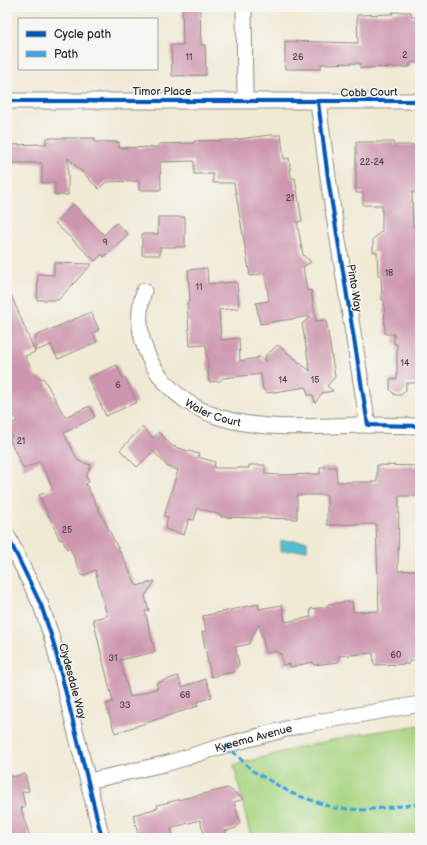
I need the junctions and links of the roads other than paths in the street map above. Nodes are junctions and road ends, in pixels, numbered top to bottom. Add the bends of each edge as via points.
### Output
1 (244, 7) edge
2 (245, 100) junction
3 (7, 101) edge
4 (420, 101) edge
5 (318, 102) junction
6 (144, 291) dead end
7 (368, 425) junction
8 (420, 426) edge
9 (7, 535) edge
10 (420, 704) edge
11 (89, 781) junction
12 (102, 838) edge

1 - 2 street
2 - 3 street, Timor Place
2 - 5 street, Timor Place
4 - 5 street, Cobb Court
5 - 7 street, Pinto Way via 330,193
6 - 7 street, Waler Court via 138,321 148,357 173,393 190,405 210,415 239,423
7 - 8 street
9 - 11 street, Clydesdale Way via 41,605 53,641
10 - 11 street, Kyeema Avenue via 301,725 168,764
11 - 12 street, Clydesdale Way

